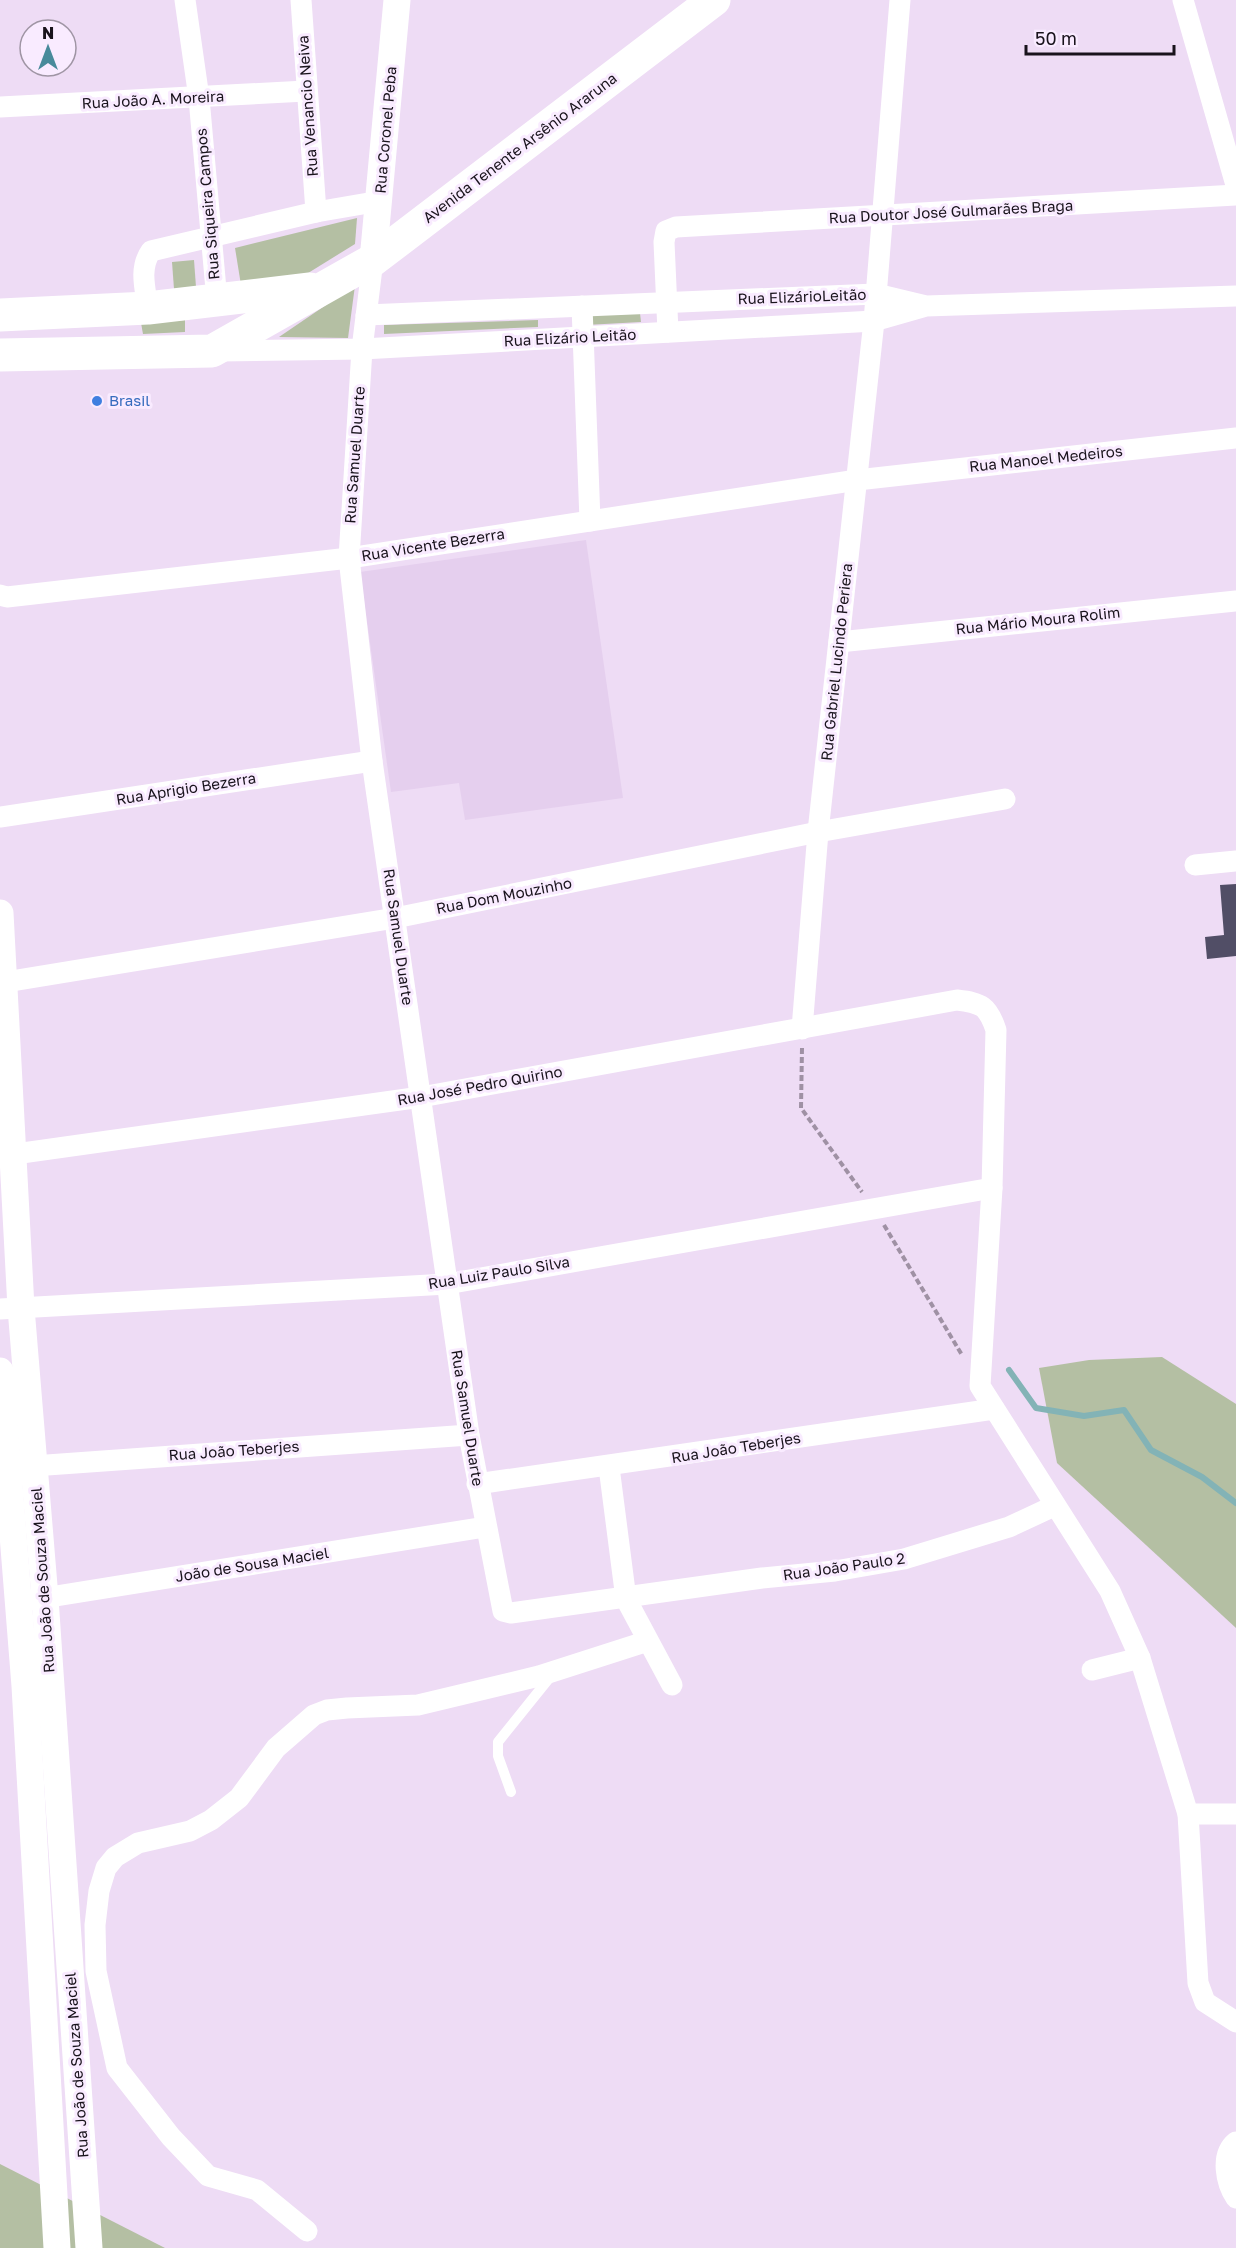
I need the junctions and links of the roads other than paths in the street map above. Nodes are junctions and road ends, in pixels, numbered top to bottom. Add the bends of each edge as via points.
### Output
1 (185, 0) edge
2 (301, 0) edge
3 (397, 0) edge
4 (714, 0) edge
5 (900, 0) edge
6 (1183, 0) edge
7 (306, 91) junction
8 (199, 98) junction
9 (0, 107) edge
10 (1236, 185) edge
11 (1236, 195) edge
12 (380, 201) junction
13 (316, 212) junction
14 (882, 217) junction
15 (210, 236) junction
16 (373, 260) junction
17 (321, 288) junction
18 (876, 294) junction
19 (1236, 296) edge
20 (217, 301) junction
21 (667, 302) junction
22 (582, 306) junction
23 (926, 306) junction
24 (148, 308) junction
25 (0, 315) edge
26 (366, 315) junction
27 (874, 321) junction
28 (668, 332) junction
29 (583, 338) junction
30 (362, 349) junction
31 (212, 351) junction
32 (0, 355) edge
33 (1236, 438) edge
34 (857, 480) junction
35 (590, 521) junction
36 (349, 558) junction
37 (2, 598) edge
38 (1236, 601) edge
39 (839, 642) junction
40 (372, 761) junction
41 (1005, 799) dead end
42 (0, 817) edge
43 (819, 832) junction
44 (1236, 861) edge
45 (1195, 865) dead end
46 (0, 913) edge
47 (395, 918) junction
48 (2, 983) edge
49 (802, 1029) junction
50 (421, 1097) junction
51 (7, 1155) edge
52 (992, 1188) junction
53 (447, 1284) junction
54 (11, 1308) edge
55 (0, 1371) edge
56 (994, 1409) junction
57 (469, 1435) junction
58 (35, 1465) junction
59 (609, 1467) junction
60 (4, 1468) edge
61 (477, 1484) junction
62 (1054, 1506) junction
63 (485, 1527) junction
64 (45, 1598) junction
65 (626, 1599) junction
66 (19, 1602) junction
67 (503, 1611) joint
68 (648, 1641) junction
69 (1140, 1658) junction
70 (1092, 1670) dead end
71 (555, 1671) junction
72 (672, 1685) dead end
73 (511, 1792) dead end
74 (1188, 1814) junction
75 (1236, 1814) edge
76 (1236, 2022) edge
77 (1236, 2142) edge
78 (1236, 2198) edge
79 (307, 2231) dead end
80 (57, 2248) edge
81 (89, 2248) edge

1 - 8 street, Rua Siqueira Campos
2 - 7 street, Rua Venancio Neiva
3 - 12 street, Rua Coronel Peba
4 - 16 main road, Avenida Tenente Arsênio Araruna
5 - 14 street, Rua Gabriel Lucindo Periera
6 - 10 street
7 - 8 street, Rua João A. Moreira
7 - 13 street, Rua Venancio Neiva
8 - 9 street, Rua João A. Moreira
8 - 15 street, Rua Siqueira Campos
11 - 14 street, Rua Doutor José Gulmarães Braga
12 - 13 street
12 - 16 street, Rua Coronel Peba
13 - 15 street
14 - 18 street, Rua Gabriel Lucindo Periera
14 - 21 street, Rua Doutor José Gulmarães Braga via 676,227 666,231
15 - 20 street, Rua Siqueira Campos
15 - 24 street via 150,251 143,270
16 - 17 main road, Avenida Tenente Arsênio Araruna
16 - 26 street, Rua Samuel Duarte
17 - 20 main road
17 - 31 main road, Avenida Tenente Arsênio Araruna
18 - 21 street, Rua ElizárioLeitão
18 - 23 street, Rua ElizárioLeitão
18 - 27 street, Rua Gabriel Lucindo Periera
19 - 23 street, Rua ElizárioLeitão
20 - 24 main road
21 - 22 street, Rua ElizárioLeitão
21 - 28 street
22 - 26 street, Rua ElizárioLeitão
22 - 29 street
23 - 27 street, Rua Elizário Leitão
24 - 25 main road
26 - 30 street, Rua Samuel Duarte
27 - 28 street, Rua Elizário Leitão
27 - 34 street, Rua Gabriel Lucindo Periera
28 - 29 street, Rua Elizário Leitão
29 - 30 street, Rua Elizário Leitão
29 - 35 street
30 - 31 street, Rua Elizário Leitão
30 - 36 street, Rua Samuel Duarte
31 - 32 main road
33 - 34 street, Rua Manoel Medeiros
34 - 35 street, Rua Vicente Bezerra
34 - 39 street, Rua Gabriel Lucindo Periera
35 - 36 street, Rua Vicente Bezerra
36 - 37 street, Rua Vicente Bezerra
36 - 40 street, Rua Samuel Duarte
38 - 39 street, Rua Mário Moura Rolim
39 - 43 street, Rua Gabriel Lucindo Periera
40 - 42 street, Rua Aprigio Bezerra
40 - 47 street, Rua Samuel Duarte
41 - 43 street, Rua Dom Mouzinho
43 - 47 street, Rua Dom Mouzinho
43 - 49 street, Rua Gabriel Lucindo Periera
44 - 45 street
46 - 48 street, Rua João de Souza Maciel
47 - 48 street, Rua Dom Mouzinho
47 - 50 street, Rua Samuel Duarte
48 - 51 street, Rua João de Souza Maciel
49 - 50 street, Rua José Pedro Quirino
49 - 52 street, Rua José Pedro Quirino via 957,1000 976,1002 990,1012 996,1030
50 - 51 street, Rua José Pedro Quirino
50 - 53 street, Rua Samuel Duarte
51 - 54 street, Rua João de Souza Maciel
52 - 53 street, Rua Luiz Paulo Silva
52 - 56 street via 980,1386
53 - 54 street, Rua Luiz Paulo Silva
53 - 57 street, Rua Samuel Duarte
54 - 58 street, Rua João de Souza Maciel
55 - 60 street, Rua João de Souza Maciel
56 - 59 street, Rua João Teberjes
56 - 62 street
57 - 58 street, Rua João Teberjes
57 - 61 street, Rua Samuel Duarte
58 - 60 street, Rua João Teberjes
58 - 64 street, Rua João de Souza Maciel
59 - 61 street, Rua João Teberjes
59 - 65 street
60 - 66 street, Rua João de Souza Maciel
61 - 63 street, Rua Samuel Duarte
62 - 65 street, Rua João Paulo 2 via 1009,1527 904,1559
62 - 69 street via 1110,1591
63 - 64 street, João de Sousa Maciel
63 - 67 street, Rua Samuel Duarte
64 - 66 street, João de Sousa Maciel
64 - 81 street, Rua João de Souza Maciel
65 - 67 street, Rua João Paulo 2
65 - 68 street
66 - 80 street, Rua João de Souza Maciel
68 - 71 street
68 - 72 street
69 - 70 street
69 - 74 street
71 - 73 lane via 498,1742 498,1756
71 - 79 street via 418,1705 347,1708 314,1715 276,1748 239,1798 211,1820 190,1831 132,1846 106,1868 95,1925 96,1971 117,2068 171,2137 208,2176 256,2190
74 - 75 street
74 - 76 street via 1198,1983 1205,2002
77 - 78 street via 1226,2166 1229,2188

